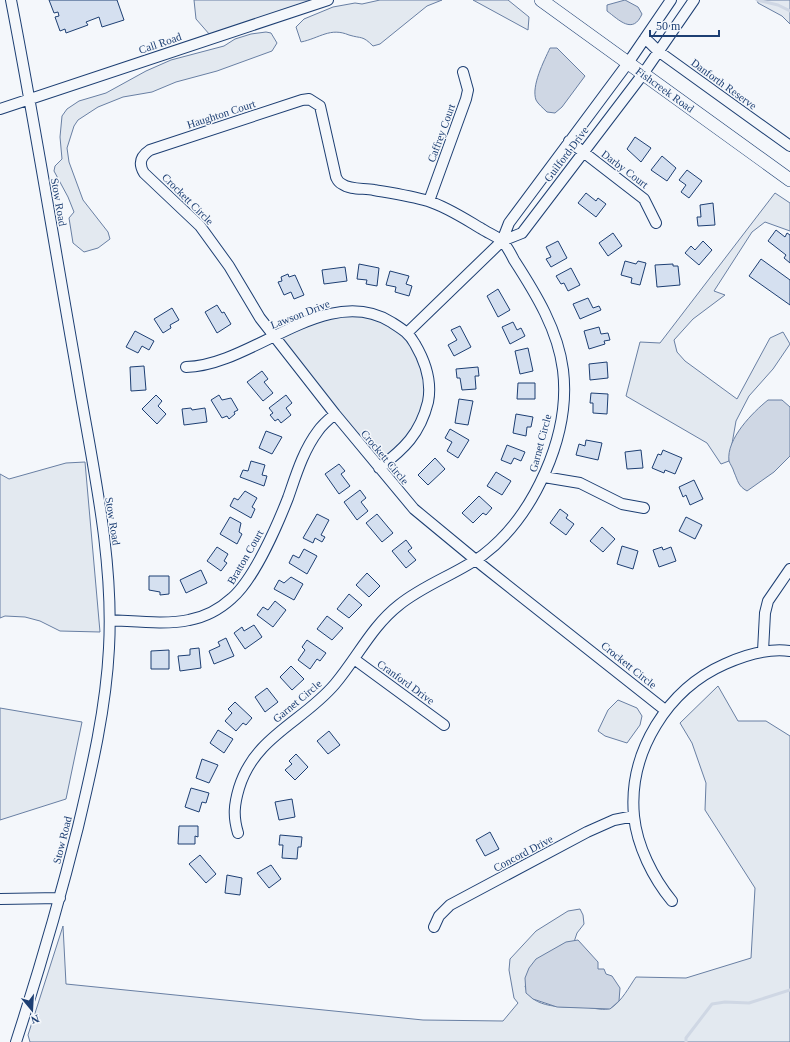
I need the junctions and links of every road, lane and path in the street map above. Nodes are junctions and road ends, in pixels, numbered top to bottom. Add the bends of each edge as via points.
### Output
1 (11, 0) edge
2 (328, 0) edge
3 (541, 0) edge
4 (671, 0) edge
5 (694, 0) edge
6 (646, 38) junction
7 (658, 51) junction
8 (628, 63) junction
9 (463, 72) dead end
10 (643, 74) junction
11 (29, 100) junction
12 (0, 109) edge
13 (569, 142) junction
14 (790, 146) edge
15 (583, 152) junction
16 (140, 167) joint
17 (336, 177) joint
18 (790, 180) edge
19 (429, 201) junction
20 (656, 223) dead end
21 (502, 241) junction
22 (408, 332) junction
23 (275, 336) junction
24 (186, 367) dead end
25 (335, 414) junction
26 (379, 468) junction
27 (544, 477) junction
28 (644, 508) dead end
29 (475, 560) junction
30 (790, 569) edge
31 (110, 620) junction
32 (763, 651) junction
33 (790, 651) edge
34 (354, 659) junction
35 (665, 710) junction
36 (444, 725) dead end
37 (634, 816) junction
38 (238, 833) dead end
39 (60, 898) junction
40 (0, 899) edge
41 (672, 901) dead end
42 (434, 926) dead end
43 (16, 1042) edge

1 - 11 street, Stow Road
2 - 11 street, Call Road
3 - 8 main road, Fishcreek Road
4 - 6 street, Guilford Drive
5 - 7 street, Guilford Drive
6 - 7 street, Danforth Reserve
6 - 8 street, Guilford Drive
7 - 10 street, Guilford Drive
7 - 14 street, Danforth Reserve
8 - 10 main road, Fishcreek Road
8 - 13 street, Guilford Drive
9 - 19 street, Caffrey Court via 468,90 466,99
10 - 15 street, Guilford Drive
10 - 18 main road, Fishcreek Road
11 - 12 street, Call Road
11 - 31 street, Stow Road via 98,498 108,573
13 - 15 street, Darby Court
13 - 21 street, Guilford Drive via 509,223
15 - 20 street, Darby Court via 644,199
15 - 21 street, Guilford Drive via 522,233
16 - 17 street, Haughton Court via 142,158 150,150 309,99 320,106
16 - 23 street, Crockett Circle via 200,226 229,266 260,318
17 - 19 street, Garnet Circle via 339,182 350,187
19 - 21 street, Garnet Circle
21 - 22 street, Guilford Drive
21 - 27 street, Garnet Circle via 543,309 561,359 563,373 559,428
22 - 23 street, Lawson Drive via 385,318 359,310 325,316
22 - 26 street, Lawson Drive via 422,357 428,376 429,397 417,432 397,454
23 - 24 street, Lawson Drive via 212,364
23 - 25 street, Crockett Circle
25 - 26 street, Crockett Circle
25 - 31 street, Bratton Court via 318,430 303,457 282,514 246,582 232,598 210,614 190,620
26 - 29 street, Crockett Circle via 414,509
27 - 28 street via 581,484 622,504
27 - 29 street, Garnet Circle via 529,504 507,532
29 - 34 street, Garnet Circle via 399,604 378,625
29 - 35 street, Crockett Circle
30 - 32 street via 768,601
31 - 39 street, Stow Road via 102,715 87,791
32 - 33 street
32 - 35 street via 736,658 714,668 692,683
34 - 36 street, Cranford Drive
34 - 38 street, Garnet Circle via 335,685 315,704 274,735 251,760 234,805 233,814
35 - 37 street via 640,759
37 - 41 street via 646,860 654,877
37 - 42 street, Concord Drive via 614,820 587,832 450,905 439,916
39 - 40 street
39 - 43 street, Stow Road

